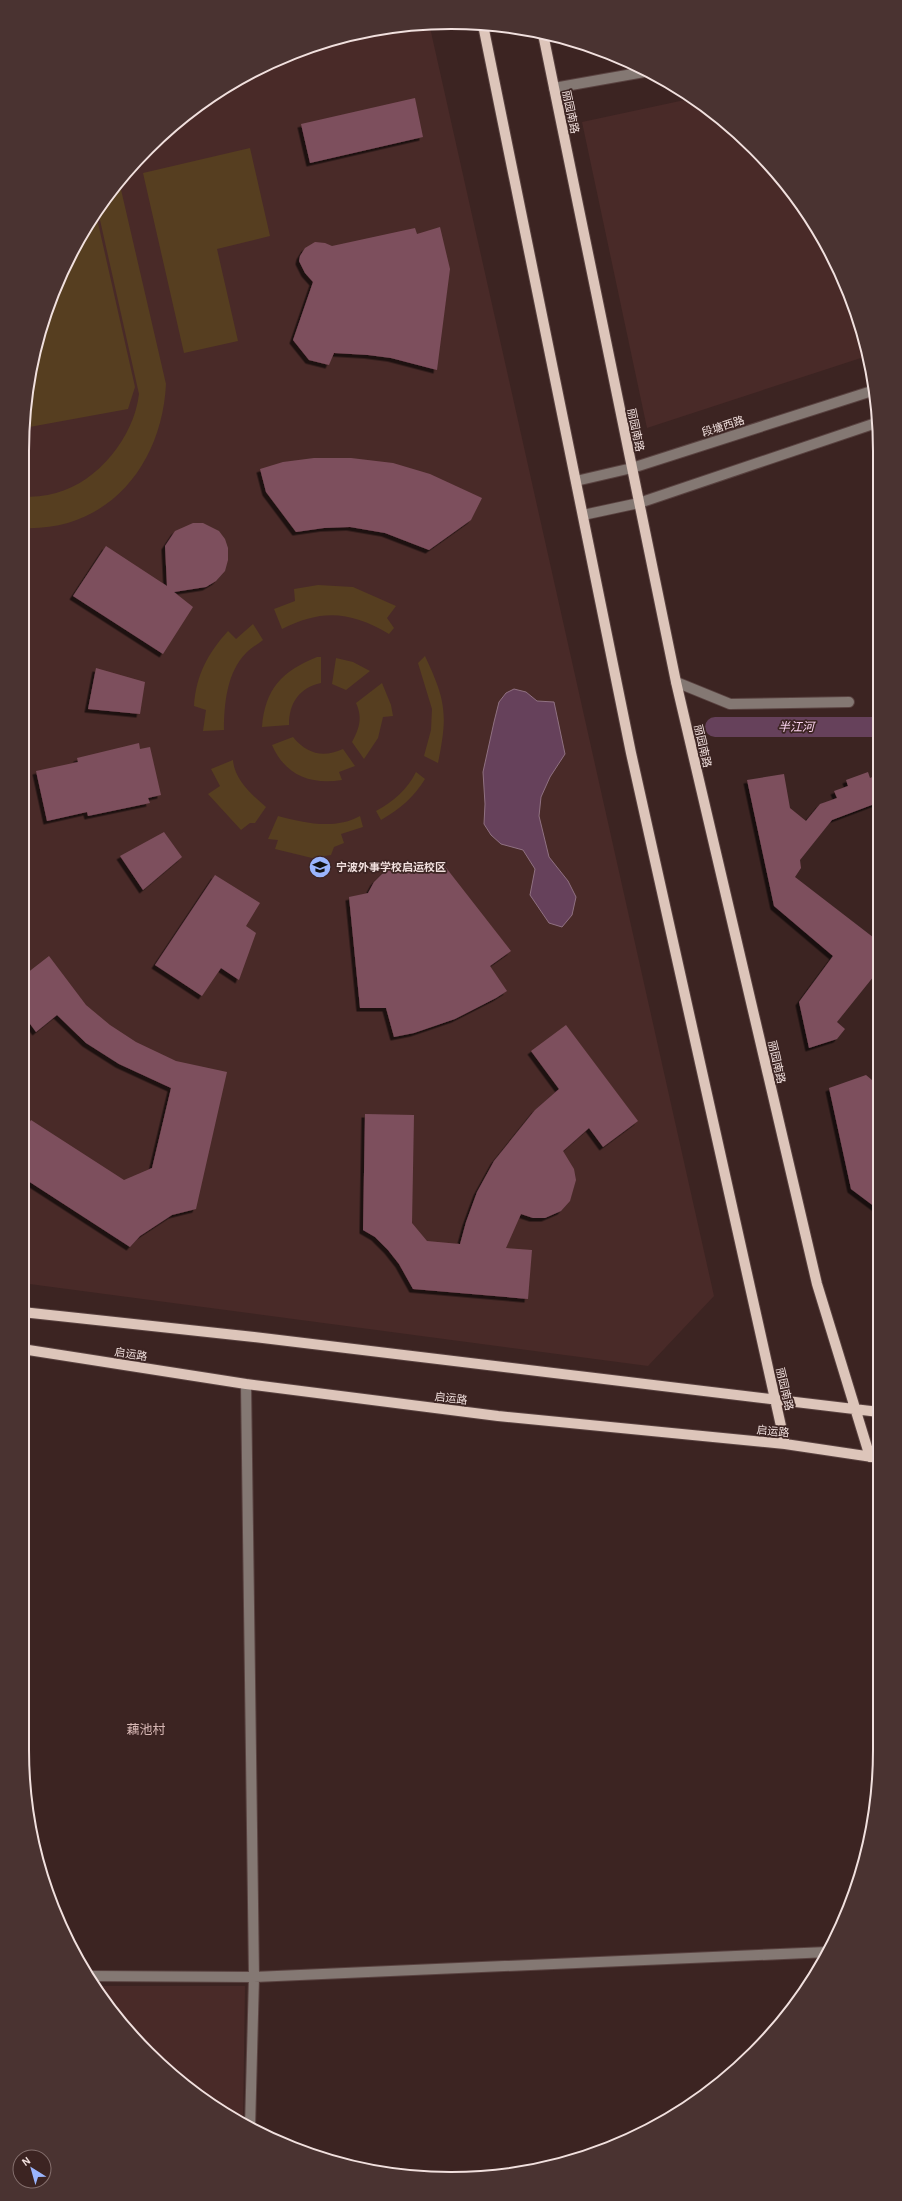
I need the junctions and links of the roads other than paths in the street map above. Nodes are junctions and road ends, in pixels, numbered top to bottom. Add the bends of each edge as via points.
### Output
1 (484, 31) edge
2 (544, 39) edge
3 (638, 73) edge
4 (554, 88) junction
5 (868, 392) edge
6 (872, 424) edge
7 (632, 468) junction
8 (576, 481) junction
9 (639, 503) junction
10 (583, 515) junction
11 (676, 682) junction
12 (849, 702) dead end
13 (29, 1313) edge
14 (29, 1350) edge
15 (246, 1384) junction
16 (775, 1399) junction
17 (855, 1409) junction
18 (873, 1411) edge
19 (785, 1444) junction
20 (873, 1452) edge
21 (873, 1457) edge
22 (821, 1952) edge
23 (95, 1976) edge
24 (254, 1977) junction
25 (250, 2121) edge

1 - 8 main road, 丽园南路
2 - 4 main road, 丽园南路
3 - 4 street
4 - 7 main road, 丽园南路
5 - 7 street, 段塘西路
6 - 9 street
7 - 8 street, 段塘西路
7 - 9 main road, 丽园南路
8 - 10 main road, 丽园南路
9 - 10 street
9 - 11 main road, 丽园南路
10 - 16 main road, 丽园南路 via 631,753
11 - 12 street via 730,704
11 - 17 main road, 丽园南路 via 817,1284
13 - 16 main road
14 - 15 main road, 启运路
15 - 19 main road, 启运路 via 498,1416
15 - 24 street
16 - 17 main road
16 - 19 main road, 丽园南路
17 - 18 main road
17 - 20 main road, 丽园南路
19 - 21 main road, 启运路
22 - 24 street
23 - 24 street
24 - 25 street

